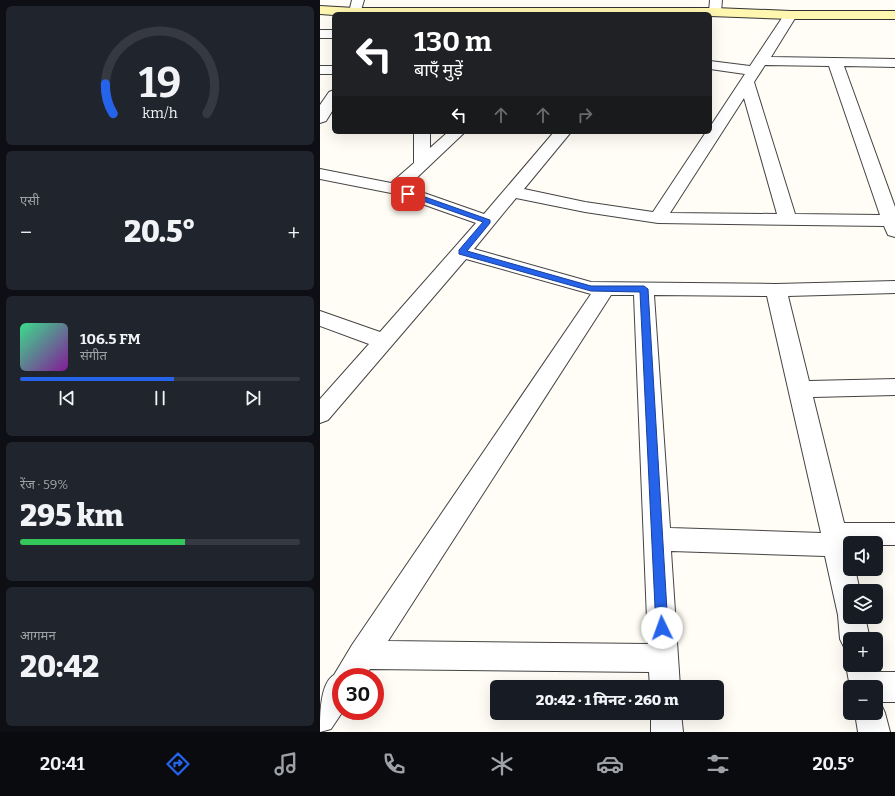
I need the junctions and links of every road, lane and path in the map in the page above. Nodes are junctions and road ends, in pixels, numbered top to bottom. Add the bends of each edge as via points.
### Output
1 (357, 6) edge
2 (716, 6) edge
3 (320, 10) edge
4 (528, 12) edge
5 (684, 12) edge
6 (791, 15) junction
7 (895, 15) edge
8 (320, 34) edge
9 (332, 34) edge
10 (835, 62) junction
11 (895, 62) edge
12 (712, 65) edge
13 (320, 70) edge
14 (332, 70) edge
15 (754, 72) junction
16 (327, 101) edge
17 (320, 118) edge
18 (422, 134) edge
19 (455, 134) edge
20 (561, 134) edge
21 (422, 164) junction
22 (320, 174) edge
23 (395, 189) junction
24 (512, 192) junction
25 (658, 218) junction
26 (788, 220) junction
27 (488, 221) junction
28 (893, 226) edge
29 (462, 252) junction
30 (895, 287) edge
31 (605, 288) junction
32 (644, 289) junction
33 (776, 290) junction
34 (320, 318) edge
35 (384, 341) junction
36 (895, 387) edge
37 (800, 389) junction
38 (320, 414) edge
39 (895, 534) edge
40 (657, 539) junction
41 (836, 539) junction
42 (845, 584) edge
43 (663, 658) junction
44 (355, 666) edge
45 (665, 680) edge
46 (883, 687) edge
47 (895, 687) edge
48 (332, 700) edge
49 (320, 718) edge
50 (666, 720) edge
51 (871, 720) edge
52 (667, 732) edge
53 (874, 732) edge

1 - 3 street
1 - 4 street
2 - 5 street
2 - 6 street
6 - 7 street
6 - 15 street
8 - 9 street
10 - 11 street
10 - 15 street
10 - 28 street
12 - 15 street
13 - 14 street
15 - 25 street
15 - 26 street
16 - 17 street
18 - 21 street
19 - 21 street
20 - 24 street
21 - 23 street
22 - 23 street
23 - 27 street
24 - 25 street
24 - 27 street
25 - 26 street
26 - 28 street
27 - 29 street
29 - 31 street via 591,288
29 - 35 street
30 - 33 street
31 - 32 street
31 - 44 street
32 - 33 street
32 - 40 street
33 - 37 street
34 - 35 street
35 - 38 street
36 - 37 street
37 - 41 street
39 - 41 street
40 - 41 street
40 - 43 street
41 - 42 street
43 - 44 street
43 - 45 street
46 - 47 street
48 - 49 street
50 - 52 street
51 - 53 street

